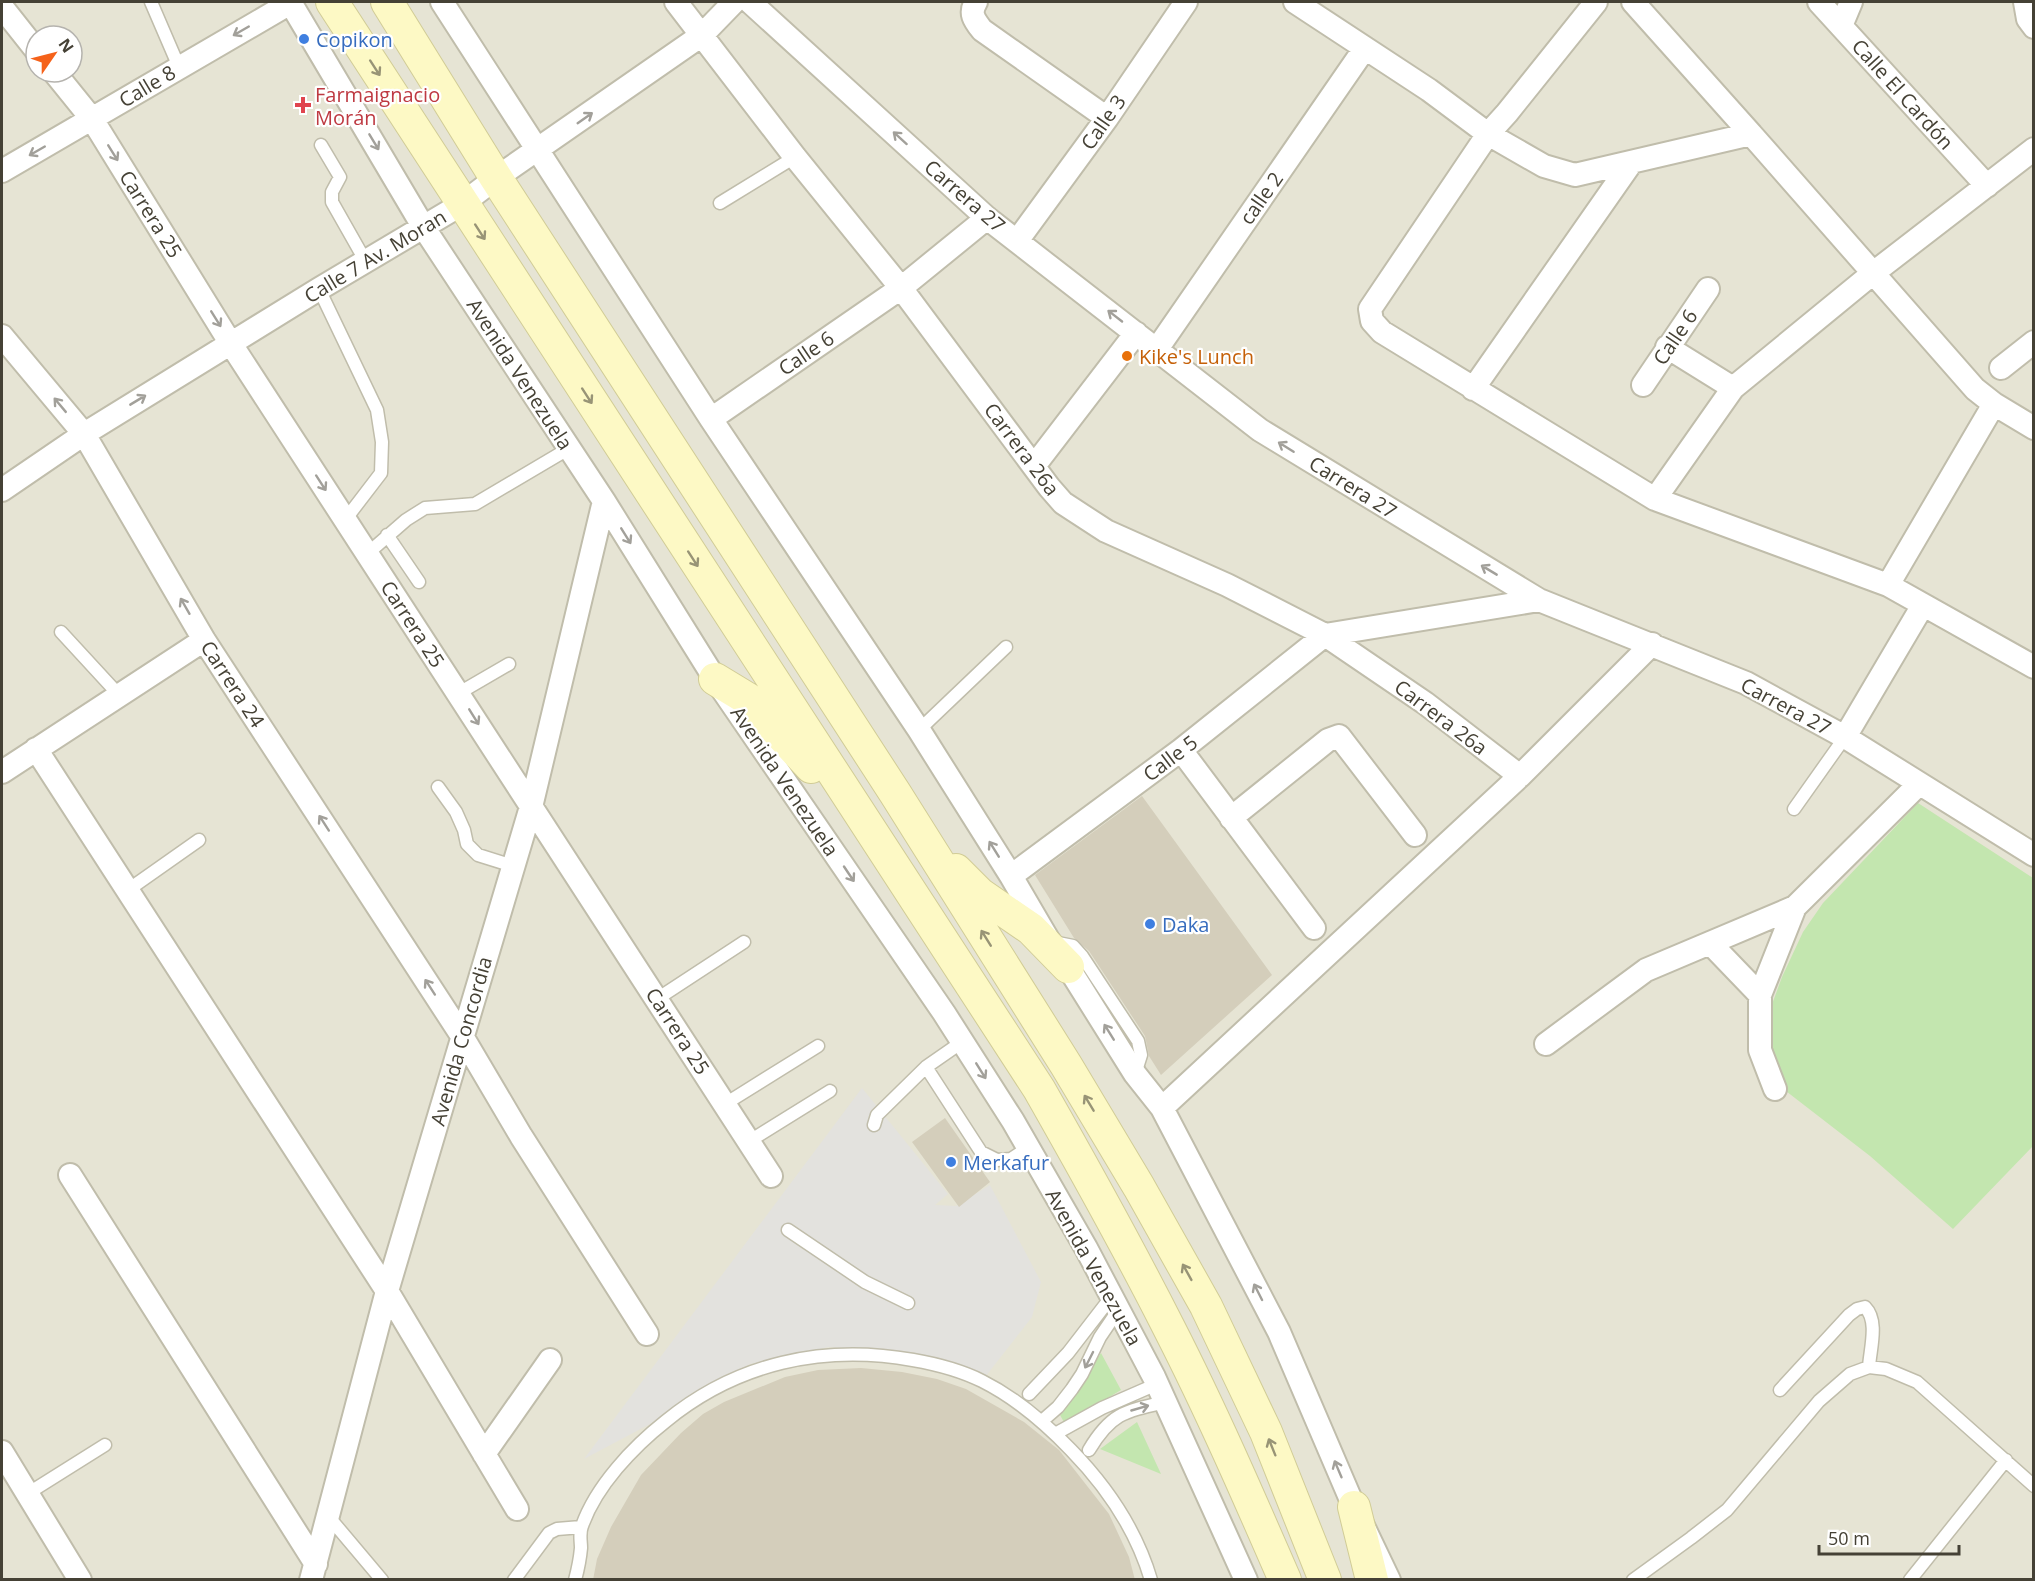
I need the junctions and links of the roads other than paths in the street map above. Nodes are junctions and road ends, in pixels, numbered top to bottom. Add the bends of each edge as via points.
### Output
1 (151, 2) edge
2 (291, 2) edge
3 (332, 2) edge
4 (387, 2) edge
5 (442, 2) edge
6 (676, 2) edge
7 (734, 2) edge
8 (750, 2) edge
9 (976, 2) edge
10 (1186, 2) edge
11 (1295, 2) edge
12 (1596, 2) edge
13 (1633, 2) edge
14 (1819, 2) edge
15 (1851, 2) edge
16 (2025, 2) edge
17 (2, 7) edge
18 (1841, 26) junction
19 (2034, 27) edge
20 (24, 35) edge
21 (702, 35) junction
22 (1365, 48) junction
23 (179, 67) junction
24 (64, 84) edge
25 (1107, 118) junction
26 (92, 119) junction
27 (1488, 134) junction
28 (1751, 134) junction
29 (321, 145) dead end
30 (2034, 149) edge
31 (537, 151) junction
32 (795, 157) junction
33 (1631, 163) junction
34 (2, 171) edge
35 (496, 178) junction
36 (1987, 186) junction
37 (720, 203) dead end
38 (462, 204) junction
39 (987, 218) junction
40 (424, 228) junction
41 (1017, 241) junction
42 (366, 262) junction
43 (1872, 274) junction
44 (901, 288) junction
45 (318, 289) junction
46 (1708, 289) dead end
47 (1136, 333) junction
48 (2, 336) edge
49 (2034, 342) edge
50 (231, 344) junction
51 (1667, 347) junction
52 (1157, 349) junction
53 (2001, 368) dead end
54 (1643, 385) dead end
55 (1473, 388) junction
56 (1733, 388) junction
57 (1994, 404) junction
58 (711, 418) junction
59 (2034, 428) edge
60 (84, 434) junction
61 (568, 449) junction
62 (1034, 466) junction
63 (2, 490) edge
64 (1655, 499) junction
65 (604, 501) junction
66 (345, 520) junction
67 (387, 535) junction
68 (367, 554) junction
69 (419, 582) dead end
70 (1888, 585) junction
71 (1539, 600) junction
72 (1923, 605) junction
73 (61, 632) dead end
74 (1326, 635) junction
75 (204, 640) junction
76 (1652, 644) junction
77 (1006, 647) dead end
78 (509, 664) dead end
79 (2034, 667) edge
80 (715, 679) junction
81 (459, 693) junction
82 (119, 695) junction
83 (919, 730) junction
84 (1845, 738) junction
85 (36, 748) junction
86 (1181, 750) junction
87 (2, 772) edge
88 (1520, 776) junction
89 (1919, 784) junction
90 (438, 788) dead end
91 (531, 807) junction
92 (1794, 810) dead end
93 (1231, 818) junction
94 (866, 824) junction
95 (917, 829) junction
96 (1414, 835) dead end
97 (199, 840) dead end
98 (2034, 855) edge
99 (513, 866) junction
100 (1011, 876) junction
101 (128, 890) junction
102 (1795, 907) junction
103 (1314, 928) dead end
104 (1049, 941) junction
105 (744, 942) dead end
106 (1710, 943) junction
107 (1068, 967) junction
108 (1760, 995) junction
109 (657, 999) junction
110 (462, 1036) junction
111 (962, 1042) junction
112 (1546, 1044) dead end
113 (818, 1046) dead end
114 (926, 1067) junction
115 (1135, 1074) junction
116 (1775, 1089) dead end
117 (830, 1091) dead end
118 (724, 1104) junction
119 (1162, 1108) junction
120 (874, 1125) dead end
121 (748, 1142) junction
122 (1028, 1148) junction
123 (70, 1175) dead end
124 (771, 1176) dead end
125 (788, 1230) dead end
126 (387, 1291) junction
127 (1115, 1303) junction
128 (908, 1304) dead end
129 (647, 1334) dead end
130 (550, 1360) dead end
131 (1869, 1367) junction
132 (1780, 1390) dead end
133 (1162, 1393) junction
134 (1029, 1395) dead end
135 (1042, 1421) junction
136 (1055, 1434) junction
137 (105, 1445) dead end
138 (1089, 1450) dead end
139 (2, 1452) edge
140 (484, 1454) junction
141 (2006, 1460) junction
142 (2034, 1486) edge
143 (27, 1494) junction
144 (1354, 1508) junction
145 (517, 1509) dead end
146 (328, 1516) junction
147 (581, 1527) junction
148 (314, 1572) edge
149 (80, 1580) edge
150 (382, 1580) edge
151 (514, 1580) edge
152 (575, 1580) edge
153 (1151, 1580) edge
154 (1246, 1580) edge
155 (1285, 1580) edge
156 (1325, 1580) edge
157 (1372, 1580) edge
158 (1389, 1580) edge
159 (1632, 1580) edge
160 (1910, 1580) edge

1 - 23 lane
2 -> 23 street, Calle 8
2 -> 40 street, Avenida Venezuela
3 -> 38 street, Avenida Venezuela
4 - 35 street
5 - 31 street
6 - 21 street, Carrera 26a
7 - 21 street, Calle 7 Av. Moran
39 -> 8 street, Carrera 27
9 - 25 street via 973,18 982,30
10 - 25 street, Calle 3
11 - 22 street
12 - 27 street
13 - 28 street
14 - 18 street, Calle El Cardón
15 - 18 street
16 - 19 street
17 - 20 street
18 - 36 street, Calle El Cardón
31 -> 21 street, Calle 7 Av. Moran
21 - 32 street, Carrera 26a
22 - 27 street
22 - 52 street, calle 2
23 - 26 street, Calle 8
24 - 26 street, Carrera 25
25 - 41 street, Calle 3
26 -> 34 street, Calle 8
26 -> 50 street, Carrera 25
27 - 33 street via 1544,166 1575,175
27 - 55 street via 1371,309 1372,321 1382,332
28 - 33 street
28 - 43 street
29 - 42 lane via 340,177 332,192 332,202
30 - 36 street
31 - 35 street, Calle 7 Av. Moran
31 - 58 street
32 - 37 lane
32 - 44 street, Carrera 26a
33 - 55 street
35 - 38 street, Calle 7 Av. Moran
35 - 95 street
36 - 43 street
38 - 40 street, Calle 7 Av. Moran
38 -> 94 street, Avenida Venezuela
39 - 41 street, Carrera 27
39 - 44 street, Calle 6
40 - 42 street, Calle 7 Av. Moran
40 - 61 street, Avenida Venezuela
47 -> 41 street, Carrera 27
42 - 45 street, Calle 7 Av. Moran
43 - 56 street
43 - 57 street via 1975,389
44 - 58 street, Calle 6
44 - 62 street, Carrera 26a
45 - 50 street, Calle 7 Av. Moran
45 - 66 lane via 378,410 382,442 381,473
46 - 51 street, Calle 6
47 - 52 street, Carrera 27
47 - 62 street
60 -> 48 street, Carrera 24
49 - 53 street
60 -> 50 street, Calle 7 Av. Moran
50 -> 66 street, Carrera 25
51 - 54 street, Calle 6
51 - 56 street
71 -> 52 street, Carrera 27 via 1260,430
55 - 64 street
56 - 64 street
57 - 59 street
57 - 70 street
58 - 83 street
60 - 63 street, Calle 7 Av. Moran
75 -> 60 street, Carrera 24
61 - 65 street, Avenida Venezuela
61 - 67 lane via 475,504 425,508
62 - 74 street, Carrera 26a via 1063,503 1106,531
64 - 70 street
65 -> 80 street, Avenida Venezuela
65 - 91 street, Avenida Concordia
66 - 68 street, Carrera 25
67 - 68 lane
67 - 69 lane
68 - 81 street, Carrera 25
70 - 72 street
71 - 74 street
71 - 76 street, Carrera 27
72 - 79 street
72 - 84 street
73 - 82 lane
74 - 86 street, Calle 5
74 - 88 street, Carrera 26a via 1425,703
75 - 82 street
110 -> 75 street, Carrera 24
76 - 84 street, Carrera 27 via 1746,683
76 - 88 street
77 - 83 lane
78 - 81 lane
80 - 94 street via 748,699
80 -> 111 street, Avenida Venezuela
81 -> 91 street, Carrera 25
82 - 85 street
100 -> 83 street
84 - 89 street, Carrera 27
84 - 92 lane
85 - 87 street
85 - 101 street
86 - 93 street
86 - 100 street, Calle 5
88 - 119 street
89 - 98 street, Carrera 27
89 - 102 street
90 - 99 lane via 456,813 467,844 478,855
91 - 99 street, Avenida Concordia
91 - 109 street, Carrera 25
93 - 96 street via 1328,740 1340,736
93 - 103 street
94 - 155 street, Avenida Venezuela via 1039,1089 1107,1209 1170,1330
95 - 107 street via 975,890 1031,929
156 -> 95 street via 1266,1432 1206,1306 1066,1065
97 - 101 lane
99 - 110 street, Avenida Concordia
100 - 104 street
101 - 126 street
102 - 106 street
102 - 108 street
104 - 107 street
104 - 115 lane via 1073,946 1082,956 1138,1041 1141,1055
105 - 109 lane
106 - 108 street
106 - 112 street via 1646,970
115 -> 107 street
108 - 116 street via 1760,1050
109 - 118 street, Carrera 25
110 - 126 street, Avenida Concordia
110 - 129 street, Carrera 24
111 - 114 lane
111 -> 122 street, Avenida Venezuela
113 - 118 lane
114 - 120 lane via 877,1114
114 - 122 lane via 981,1152 997,1160 1011,1159
115 - 119 street
117 - 121 lane
118 - 121 street, Carrera 25
144 -> 119 street via 1279,1332
121 - 124 street, Carrera 25
122 - 127 street, Avenida Venezuela
123 - 148 street
125 - 128 lane via 865,1282
126 - 140 street
126 - 146 street, Avenida Concordia
127 - 133 street, Avenida Venezuela
127 - 134 lane
127 -> 135 lane via 1072,1389
130 - 140 street
131 - 132 lane via 1873,1323 1865,1307 1849,1315
131 - 141 lane via 1886,1369 1917,1382
131 - 159 lane via 1850,1374 1819,1401 1727,1510
133 - 136 lane via 1102,1408
138 -> 133 lane via 1114,1418
133 - 154 street, Avenida Venezuela
135 - 136 lane
135 - 147 lane via 982,1381 941,1366 880,1354 822,1354 793,1360 735,1378 675,1413 623,1460
136 - 153 lane via 1086,1464 1116,1503 1139,1545
137 - 143 lane
139 - 143 street
140 - 145 street
141 - 142 lane
141 - 160 lane
143 - 149 street
144 - 157 street
144 - 158 street
146 - 148 street, Avenida Concordia
146 - 150 lane
147 - 151 lane via 557,1528 549,1533
147 - 152 lane

